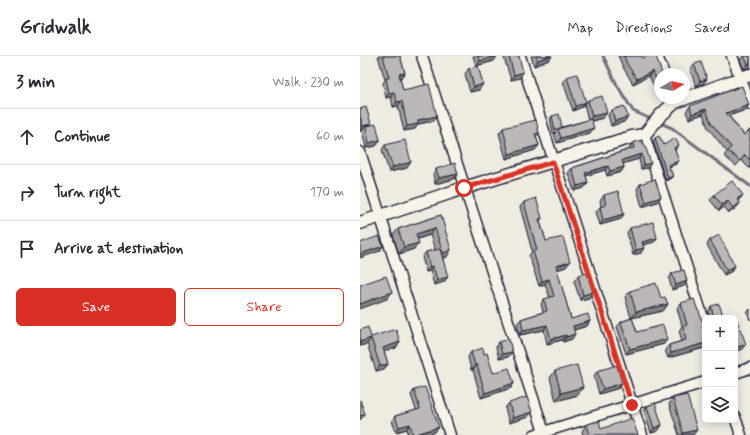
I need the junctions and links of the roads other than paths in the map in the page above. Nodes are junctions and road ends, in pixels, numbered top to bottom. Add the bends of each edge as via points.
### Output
1 (422, 56) edge
2 (520, 56) edge
3 (657, 56) edge
4 (732, 56) edge
5 (662, 68) edge
6 (745, 76) edge
7 (690, 95) edge
8 (671, 104) edge
9 (750, 104) edge
10 (648, 130) junction
11 (360, 152) edge
12 (553, 162) junction
13 (464, 188) junction
14 (380, 216) junction
15 (360, 223) edge
16 (702, 315) edge
17 (750, 368) edge
18 (738, 372) edge
19 (702, 383) edge
20 (632, 405) junction
21 (737, 423) edge
22 (541, 434) edge
23 (450, 435) edge
24 (642, 435) edge
25 (741, 435) edge

1 - 13 street
2 - 12 street
3 - 5 street
4 - 6 street
6 - 7 street
6 - 9 street
8 - 10 street
10 - 12 street
10 - 16 street
11 - 14 street
12 - 13 street
12 - 20 street
13 - 14 street
13 - 22 street
14 - 15 street
14 - 23 street
17 - 18 street
19 - 20 street
20 - 22 street
20 - 24 street
21 - 25 street

